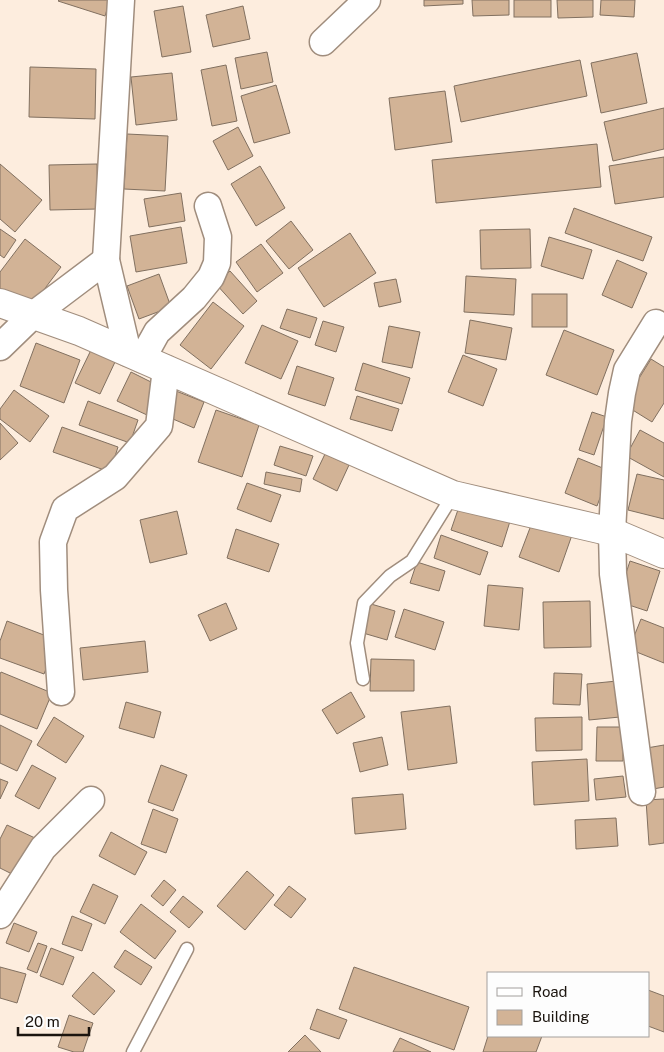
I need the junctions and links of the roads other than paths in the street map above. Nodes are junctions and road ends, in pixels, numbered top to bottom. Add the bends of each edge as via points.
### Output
1 (122, 0) edge
2 (367, 0) edge
3 (323, 42) dead end
4 (208, 206) dead end
5 (106, 260) junction
6 (0, 303) edge
7 (33, 315) junction
8 (656, 323) dead end
9 (0, 346) edge
10 (145, 360) junction
11 (453, 495) junction
12 (612, 532) junction
13 (664, 554) edge
14 (363, 679) dead end
15 (62, 692) dead end
16 (642, 792) dead end
17 (91, 800) dead end
18 (0, 915) edge
19 (187, 949) dead end
20 (133, 1052) edge

1 - 5 street
2 - 3 street
4 - 10 street via 218,237 217,263 211,277 194,298 157,332
5 - 7 street
5 - 10 street
6 - 7 street
7 - 9 street
7 - 10 street
8 - 12 street via 625,378 618,422
10 - 11 street
10 - 15 street via 160,426 114,477 65,509 53,542
11 - 12 street
11 - 14 lane via 412,561 390,576 364,603 357,643
12 - 13 street
12 - 16 street via 613,574
17 - 18 street via 43,848
19 - 20 lane

